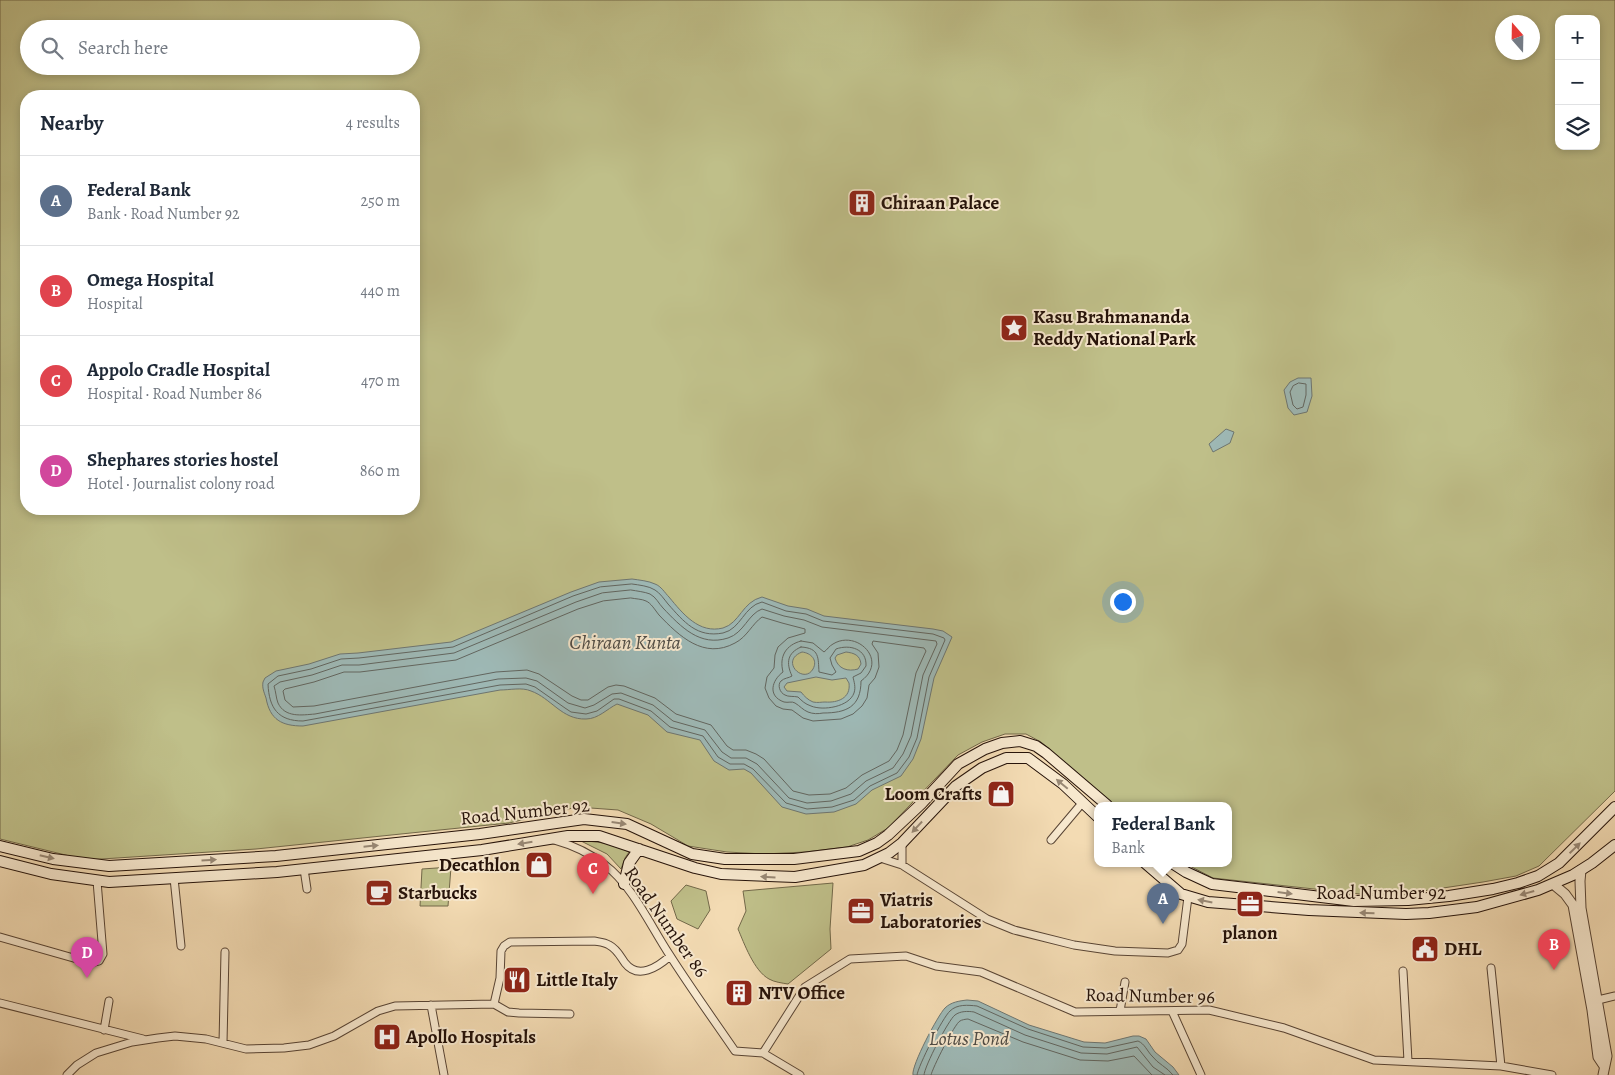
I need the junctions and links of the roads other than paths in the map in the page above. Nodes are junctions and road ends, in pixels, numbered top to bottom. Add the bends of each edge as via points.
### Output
1 (1082, 802) junction
2 (1104, 802) edge
3 (1615, 807) edge
4 (1094, 813) edge
5 (548, 839) junction
6 (1050, 840) dead end
7 (902, 844) junction
8 (1615, 845) edge
9 (0, 846) edge
10 (638, 849) junction
11 (279, 856) junction
12 (880, 858) junction
13 (0, 861) edge
14 (902, 865) junction
15 (1149, 867) edge
16 (1178, 867) edge
17 (304, 869) junction
18 (1581, 870) junction
19 (282, 871) junction
20 (174, 878) junction
21 (97, 881) junction
22 (624, 884) junction
23 (1553, 884) junction
24 (306, 889) dead end
25 (1475, 892) junction
26 (1311, 896) junction
27 (1188, 897) junction
28 (1478, 907) junction
29 (1309, 910) junction
30 (0, 937) edge
31 (181, 946) dead end
32 (225, 952) dead end
33 (670, 956) junction
34 (1491, 968) dead end
35 (1403, 971) dead end
36 (1125, 982) dead end
37 (1615, 996) edge
38 (1598, 1000) junction
39 (109, 1001) dead end
40 (0, 1003) edge
41 (431, 1004) junction
42 (494, 1004) junction
43 (1120, 1011) junction
44 (1172, 1011) junction
45 (570, 1014) dead end
46 (104, 1030) junction
47 (145, 1040) junction
48 (223, 1043) junction
49 (763, 1053) junction
50 (1408, 1061) junction
51 (1501, 1066) junction
52 (1604, 1071) edge
53 (1541, 1074) edge
54 (67, 1075) edge
55 (444, 1075) edge
56 (800, 1075) edge
57 (1201, 1075) edge
58 (1552, 1075) edge

1 - 4 main road, Road Number 92
1 - 6 street
1 -> 7 main road, Road Number 92 via 1028,758 1006,758 982,768 956,786
11 -> 2 main road, Road Number 92 via 584,819 627,824 692,854 725,859 794,860 859,851 888,835 958,764 985,749 1020,741 1046,752
25 -> 3 main road, Road Number 92 via 1538,876 1559,863
5 - 10 main road, Road Number 92 via 599,836
5 -> 17 main road, Road Number 92 via 482,850
5 - 22 street, Road Number 86 via 569,844 589,855 605,865
7 - 12 main road, Road Number 92
7 - 14 street
8 - 18 main road, Road Number 92
9 -> 11 main road, Road Number 92 via 53,859 109,866
12 -> 10 main road, Road Number 92 via 864,865 778,878 721,874
10 - 22 main road via 629,863
11 - 19 main road
12 - 14 street
13 - 21 main road, Road Number 92
14 - 27 street via 987,919 1048,939 1114,951 1168,953 1178,950 1182,944
15 - 27 main road, Road Number 92
16 -> 26 main road, Road Number 92 via 1212,884
17 - 19 main road, Road Number 92
17 - 24 street
18 - 23 main road, Road Number 92
18 - 38 street via 1581,908
19 - 20 main road, Road Number 92
20 - 21 main road, Road Number 92
20 - 31 street
21 - 30 street via 103,954 99,961 91,963
22 - 33 street, Road Number 86
23 -> 28 main road, Road Number 92
23 - 52 street via 1566,894 1573,905 1598,1057
25 - 26 main road, Road Number 92 via 1408,900 1354,901
25 - 28 main road
26 - 29 main road
29 -> 27 main road, Road Number 92 via 1208,902
28 -> 29 main road, Road Number 92 via 1406,914
32 - 48 street
33 - 42 street via 660,965 638,971 626,965 615,949 604,942 510,942 501,951 500,978
33 - 49 street, Road Number 86 via 735,1051
34 - 51 street
35 - 50 street
36 - 43 street
37 - 38 street
38 - 52 street via 1607,1056
39 - 46 street
40 - 46 street
41 - 42 street
41 - 48 street via 395,1006 378,1011 334,1036 309,1045 265,1050
41 - 55 street
42 - 45 street via 519,1014
43 - 44 street, Road Number 96
43 - 49 street, Road Number 96 via 1075,1012 982,972 936,966 906,956 850,959 805,988
44 - 50 street, Road Number 96 via 1209,1010 1284,1028 1374,1060
44 - 57 street
46 - 47 street
47 - 48 street via 174,1036
47 - 54 street via 96,1053
49 - 56 street
50 - 51 street, Road Number 96
51 - 53 street, Road Number 96
53 - 58 street, Road Number 96

